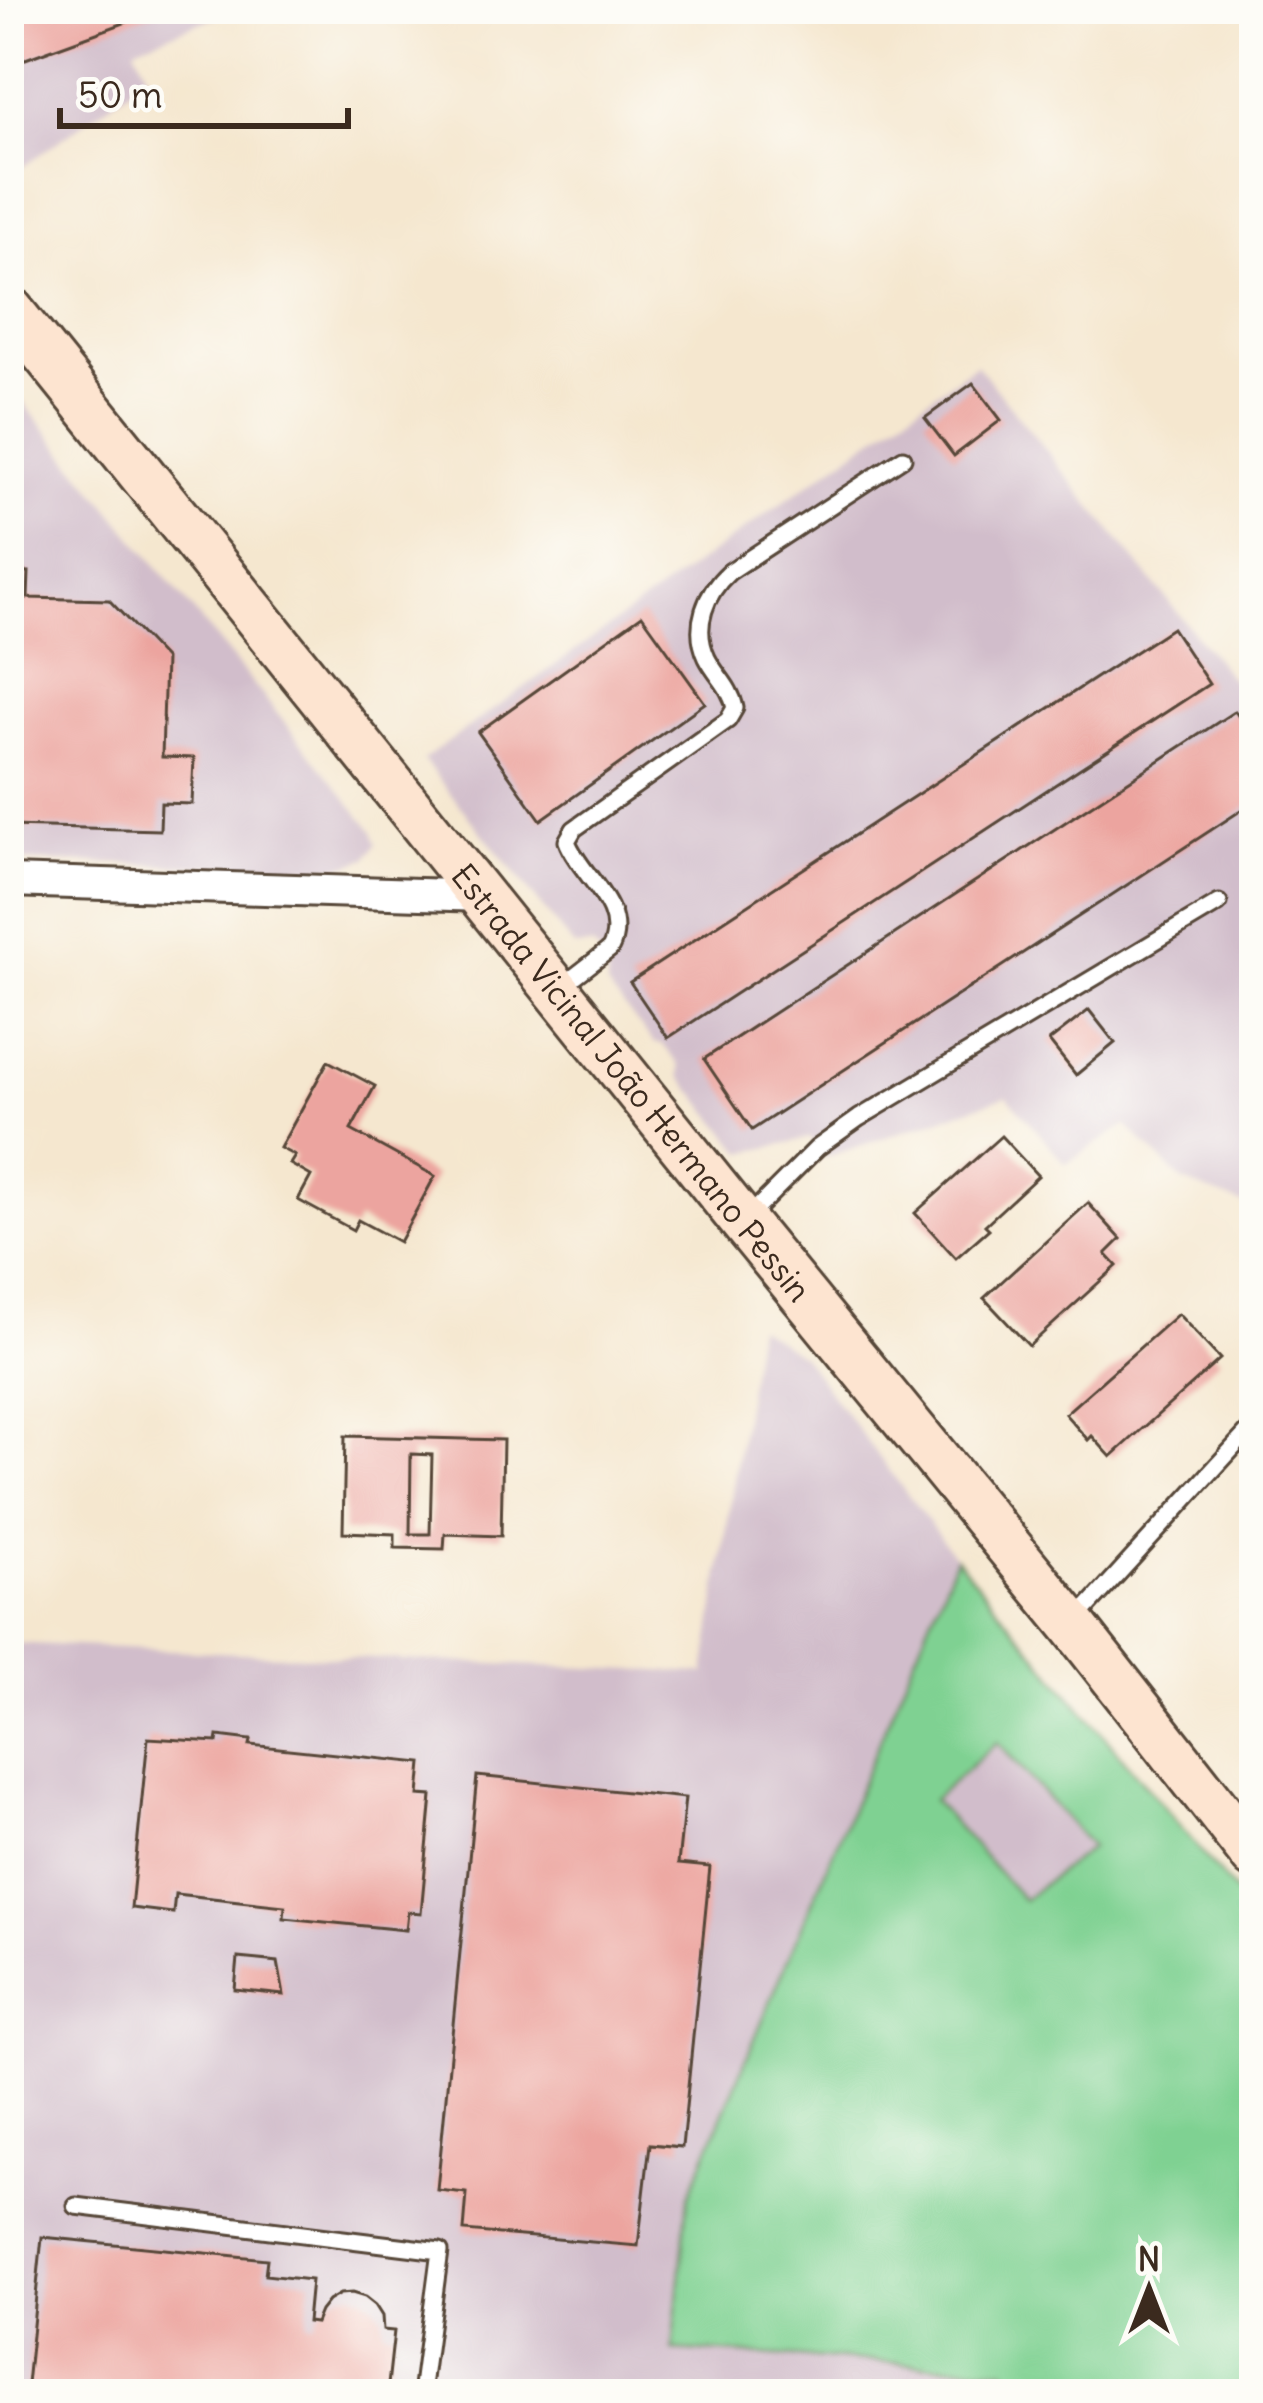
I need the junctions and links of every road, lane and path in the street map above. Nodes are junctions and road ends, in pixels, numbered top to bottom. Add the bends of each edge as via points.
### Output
1 (9, 309) edge
2 (903, 458) dead end
3 (9, 881) edge
4 (482, 896) junction
5 (1219, 903) dead end
6 (559, 989) junction
7 (743, 1222) junction
8 (1254, 1425) edge
9 (1072, 1624) junction
10 (1254, 1856) edge
11 (76, 2206) dead end
12 (422, 2394) edge

1 - 4 main road, Estrada Vicinal João Hermano Pessin
2 - 6 lane via 713,587 701,636 735,708 574,829 567,841 609,905 614,940
3 - 4 street
4 - 6 main road, Estrada Vicinal João Hermano Pessin
5 - 7 lane via 859,1118
6 - 7 main road, Estrada Vicinal João Hermano Pessin
7 - 9 main road, Estrada Vicinal João Hermano Pessin
8 - 9 lane
9 - 10 main road, Estrada Vicinal João Hermano Pessin
11 - 12 lane via 440,2251

